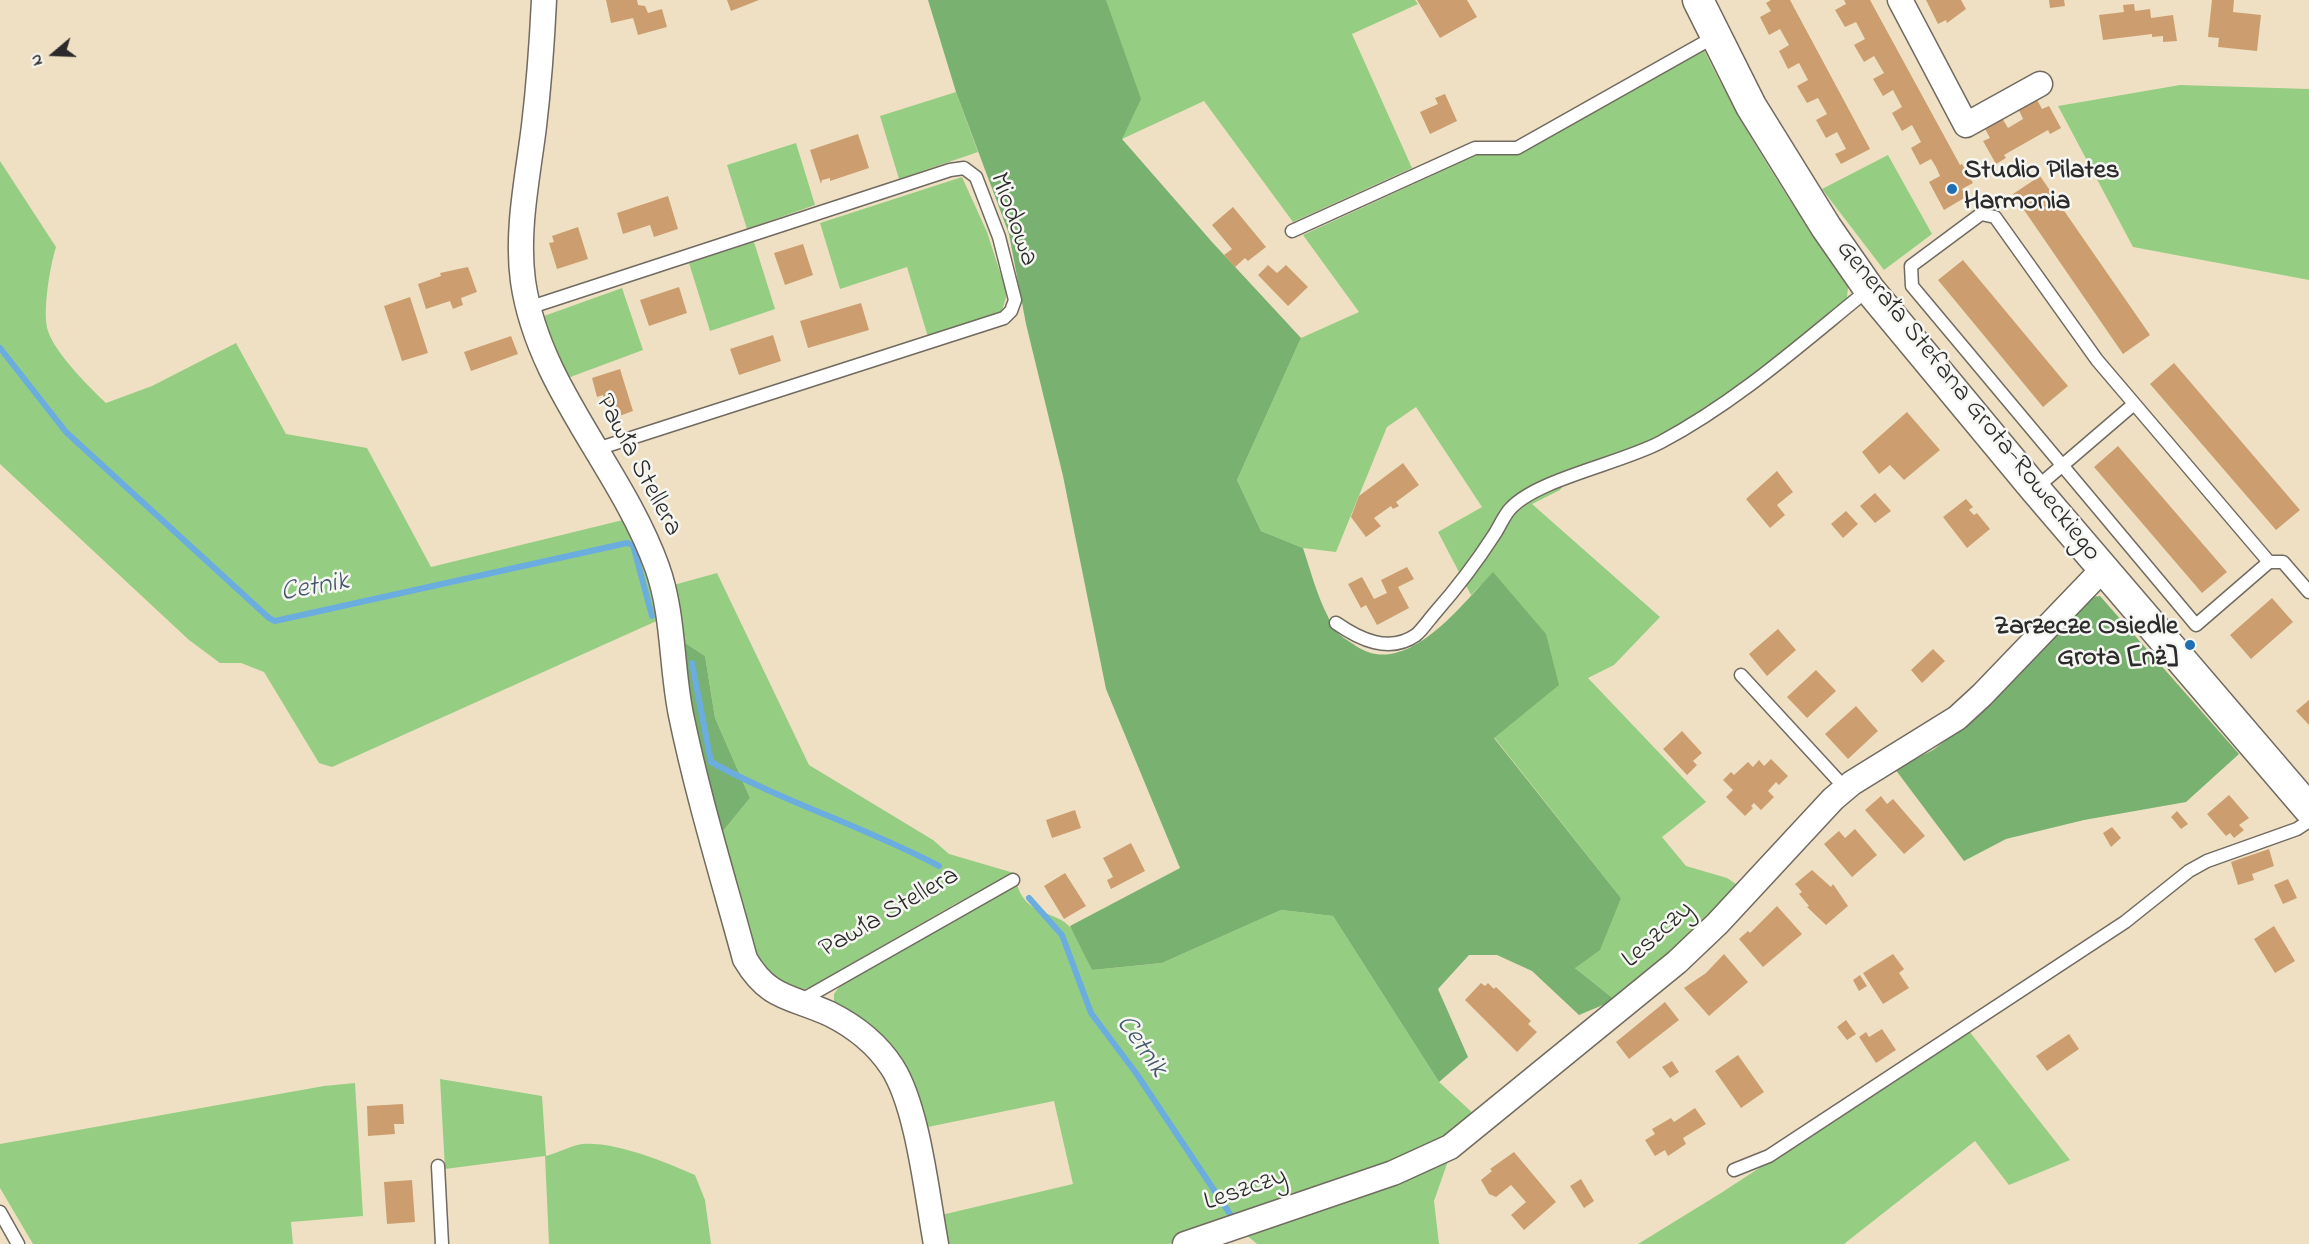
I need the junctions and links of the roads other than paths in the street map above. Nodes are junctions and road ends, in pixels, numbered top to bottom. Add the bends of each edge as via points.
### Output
1 (544, 0) edge
2 (1698, 0) edge
3 (1900, 0) edge
4 (1714, 37) junction
5 (2040, 84) dead end
6 (1292, 231) dead end
7 (1869, 289) junction
8 (528, 308) junction
9 (2134, 404) junction
10 (597, 449) junction
11 (2062, 466) junction
12 (2035, 489) junction
13 (2269, 562) junction
14 (2103, 569) junction
15 (2309, 592) edge
16 (1336, 623) dead end
17 (1740, 675) dead end
18 (1845, 788) junction
19 (2309, 809) edge
20 (2309, 821) edge
21 (1013, 880) dead end
22 (799, 1002) junction
23 (438, 1166) dead end
24 (1734, 1170) dead end
25 (0, 1212) edge
26 (18, 1244) edge
27 (442, 1244) edge
28 (936, 1244) edge
29 (1185, 1244) edge

1 - 8 street, Pawła Stellera via 541,60 525,182 523,278
2 - 4 street, Generała Stefana Grota-Roweckiego
3 - 5 street via 1966,124
4 - 6 lane via 1517,148 1475,148
4 - 7 street, Generała Stefana Grota-Roweckiego via 1786,164
7 - 12 street, Generała Stefana Grota-Roweckiego
7 - 16 lane via 1772,370 1713,412 1658,444 1544,487 1512,507 1453,592 1416,635 1395,643 1375,644
8 - 10 street, Pawła Stellera via 542,352
8 - 10 lane, Miodowa via 950,170 964,168 976,177 999,237 1015,300 1004,318
9 - 11 lane
9 - 11 lane via 2097,360 1995,217 1981,214 1911,266 1912,285
9 - 13 lane
10 - 22 street, Pawła Stellera via 634,513 657,568 685,736 745,959 756,977 774,993
11 - 12 lane
11 - 13 lane via 2196,625
12 - 14 street, Generała Stefana Grota-Roweckiego
13 - 15 lane via 2283,562
14 - 18 street, Leszczy via 1957,718
14 - 19 street, Generała Stefana Grota-Roweckiego
17 - 18 lane
18 - 29 street, Leszczy via 1677,962 1450,1147 1393,1173
20 - 24 lane via 2190,871 2125,922 2042,977 1769,1156
21 - 22 lane, Pawła Stellera
22 - 28 street, Pawła Stellera via 863,1034 893,1068 912,1117
23 - 27 lane
25 - 26 lane

